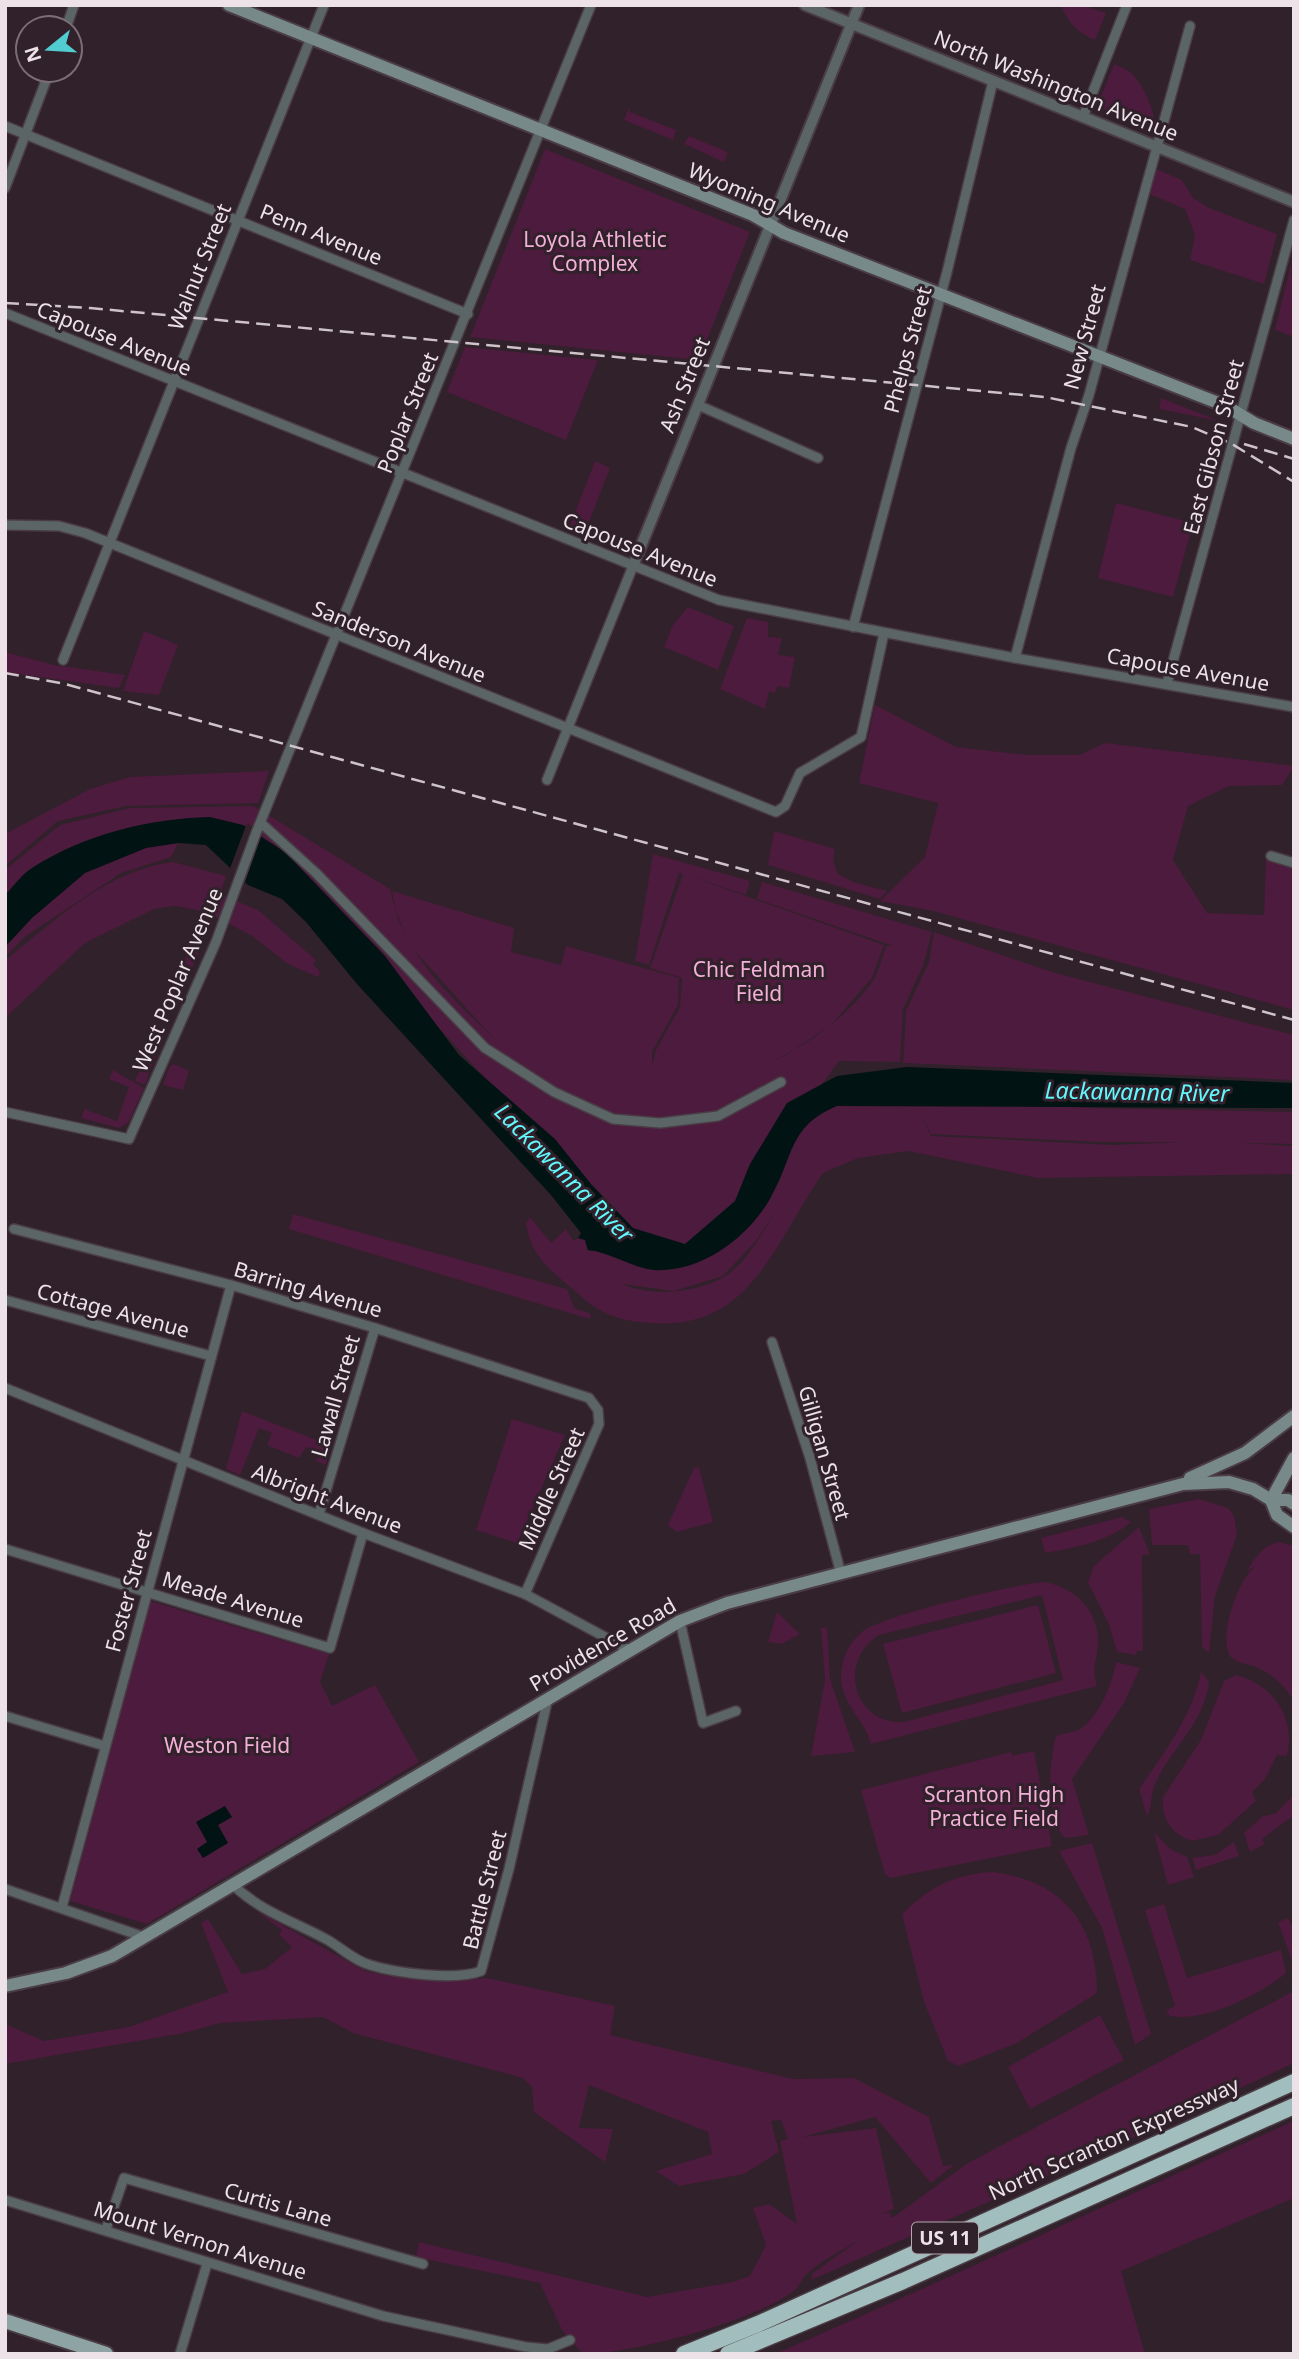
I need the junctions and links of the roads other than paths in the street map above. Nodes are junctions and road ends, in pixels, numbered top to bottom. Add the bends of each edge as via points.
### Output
1 (229, 5) edge
2 (324, 5) edge
3 (591, 5) edge
4 (804, 5) edge
5 (859, 5) edge
6 (1127, 5) edge
7 (851, 24) junction
8 (1190, 26) dead end
9 (311, 41) junction
10 (993, 81) junction
11 (45, 84) edge
12 (1083, 117) junction
13 (5, 126) edge
14 (541, 132) junction
15 (26, 135) junction
16 (1157, 147) junction
17 (5, 188) edge
18 (1294, 202) edge
19 (1294, 220) edge
20 (238, 221) junction
21 (771, 225) junction
22 (941, 293) junction
23 (5, 313) edge
24 (468, 314) junction
25 (1099, 358) junction
26 (173, 382) junction
27 (698, 405) junction
28 (1240, 415) junction
29 (1294, 439) edge
30 (818, 458) dead end
31 (401, 475) junction
32 (5, 525) edge
33 (108, 543) junction
34 (633, 566) junction
35 (853, 627) junction
36 (884, 633) junction
37 (337, 636) junction
38 (1015, 659) junction
39 (63, 660) dead end
40 (1167, 683) junction
41 (1294, 707) edge
42 (568, 728) junction
43 (547, 780) dead end
44 (261, 823) junction
45 (256, 833) joint
46 (1270, 856) dead end
47 (1294, 863) edge
48 (781, 1082) dead end
49 (5, 1112) edge
50 (14, 1229) dead end
51 (230, 1285) junction
52 (5, 1300) edge
53 (374, 1328) junction
54 (772, 1342) dead end
55 (211, 1356) junction
56 (5, 1388) edge
57 (589, 1398) joint
58 (1294, 1416) edge
59 (1294, 1458) edge
60 (183, 1461) junction
61 (1170, 1486) junction
62 (1271, 1500) junction
63 (1294, 1504) edge
64 (319, 1514) junction
65 (1294, 1527) edge
66 (363, 1534) junction
67 (5, 1549) edge
68 (841, 1574) junction
69 (147, 1592) junction
70 (526, 1594) junction
71 (680, 1621) junction
72 (631, 1651) junction
73 (548, 1698) junction
74 (736, 1711) dead end
75 (5, 1716) edge
76 (105, 1746) junction
77 (232, 1884) junction
78 (5, 1889) edge
79 (62, 1907) junction
80 (144, 1937) junction
81 (9, 1983) edge
82 (1294, 2076) edge
83 (1294, 2082) edge
84 (1294, 2106) edge
85 (1206, 2121) junction
86 (5, 2200) edge
87 (106, 2229) junction
88 (206, 2264) junction
89 (423, 2264) dead end
90 (831, 2312) junction
91 (5, 2321) edge
92 (570, 2340) dead end
93 (106, 2354) edge
94 (180, 2354) edge
95 (684, 2354) edge
96 (728, 2354) edge
97 (747, 2354) edge

1 - 9 main road, Wyoming Avenue
2 - 9 street, Walnut Street
3 - 14 street, Poplar Street
4 - 7 street, North Washington Avenue
5 - 7 street, Ash Street
6 - 12 street
7 - 10 street, North Washington Avenue
7 - 21 street, Ash Street
8 - 16 street, New Street
9 - 14 main road, Wyoming Avenue
9 - 20 street, Walnut Street
10 - 12 street, North Washington Avenue
10 - 22 street, Phelps Street
11 - 15 street
12 - 16 street, North Washington Avenue
13 - 15 street, Penn Avenue
14 - 21 main road, Wyoming Avenue
14 - 24 street, Poplar Street
15 - 17 street
15 - 20 street, Penn Avenue
16 - 18 street, North Washington Avenue
16 - 25 street, New Street
19 - 28 street, East Gibson Street
20 - 24 street, Penn Avenue
20 - 26 street, Walnut Street
21 - 22 main road, Wyoming Avenue
21 - 27 street, Ash Street
22 - 25 main road, Wyoming Avenue
22 - 35 street, Phelps Street
23 - 26 street, Capouse Avenue
24 - 31 street, Poplar Street
25 - 28 main road, Wyoming Avenue
25 - 38 street, New Street
26 - 31 street, Capouse Avenue
26 - 33 street, Walnut Street
27 - 30 street
27 - 34 street, Ash Street
28 - 29 main road, Wyoming Avenue
28 - 40 street, East Gibson Street
31 - 34 street, Capouse Avenue
31 - 37 street, Poplar Street
32 - 33 street, Sanderson Avenue via 59,526
33 - 37 street, Sanderson Avenue
33 - 39 street, Walnut Street
34 - 35 street, Capouse Avenue via 743,607
34 - 42 street, Ash Street
35 - 36 street, Capouse Avenue
36 - 38 street, Capouse Avenue
36 - 42 street, Sanderson Avenue via 861,737 800,773 785,806 776,812
37 - 42 street, Sanderson Avenue
37 - 44 street, Poplar Street
38 - 40 street, Capouse Avenue
40 - 41 street, Capouse Avenue
42 - 43 street, Ash Street
44 - 45 street, Poplar Street
44 - 48 street via 316,873 485,1048 554,1092 612,1119 660,1123 718,1115
45 - 49 street, West Poplar Avenue via 129,1139
46 - 47 street
50 - 51 street, Barring Avenue
51 - 53 street, Barring Avenue
51 - 55 street, Foster Street
52 - 55 street, Cottage Avenue
53 - 57 street, Barring Avenue
53 - 64 street, Lawall Street
54 - 68 street, Gilligan Street
55 - 60 street, Foster Street
56 - 60 street, Albright Avenue
57 - 70 street, Middle Street via 598,1410 599,1424
58 - 61 main road via 1245,1453
59 - 62 main road
60 - 64 street, Albright Avenue
60 - 69 street, Foster Street
61 - 62 main road, Providence Road via 1229,1482
61 - 68 main road, Providence Road
62 - 63 main road, Providence Road
62 - 65 main road, Providence Road via 1277,1515
64 - 66 street, Albright Avenue
66 - 69 street, Meade Avenue via 330,1648
66 - 70 street, Albright Avenue
67 - 69 street, Meade Avenue
68 - 71 main road, Providence Road via 727,1603
69 - 76 street, Foster Street
70 - 72 street, Albright Avenue
71 - 72 main road, Providence Road
71 - 74 street via 703,1723
72 - 73 main road, Providence Road
73 - 77 main road, Providence Road
73 - 77 street, Battle Street via 481,1971 470,1976 368,1965 327,1939 252,1903
75 - 76 street
76 - 79 street, Foster Street
77 - 80 main road, Providence Road
78 - 79 street
79 - 80 street
80 - 81 main road, Providence Road via 96,1965
82 - 85 highway
83 - 85 highway, North Scranton Expressway / US 11
84 - 90 highway, North Scranton Expressway / US 11
85 - 95 highway, North Scranton Expressway / US 11
86 - 87 street, Mount Vernon Avenue
87 - 88 street, Mount Vernon Avenue
87 - 89 street, Curtis Lane via 124,2178
88 - 92 street, Mount Vernon Avenue via 383,2316 526,2347 548,2349
88 - 94 street
90 - 96 highway, North Scranton Expressway / US 11
90 - 97 highway
91 - 93 main road

